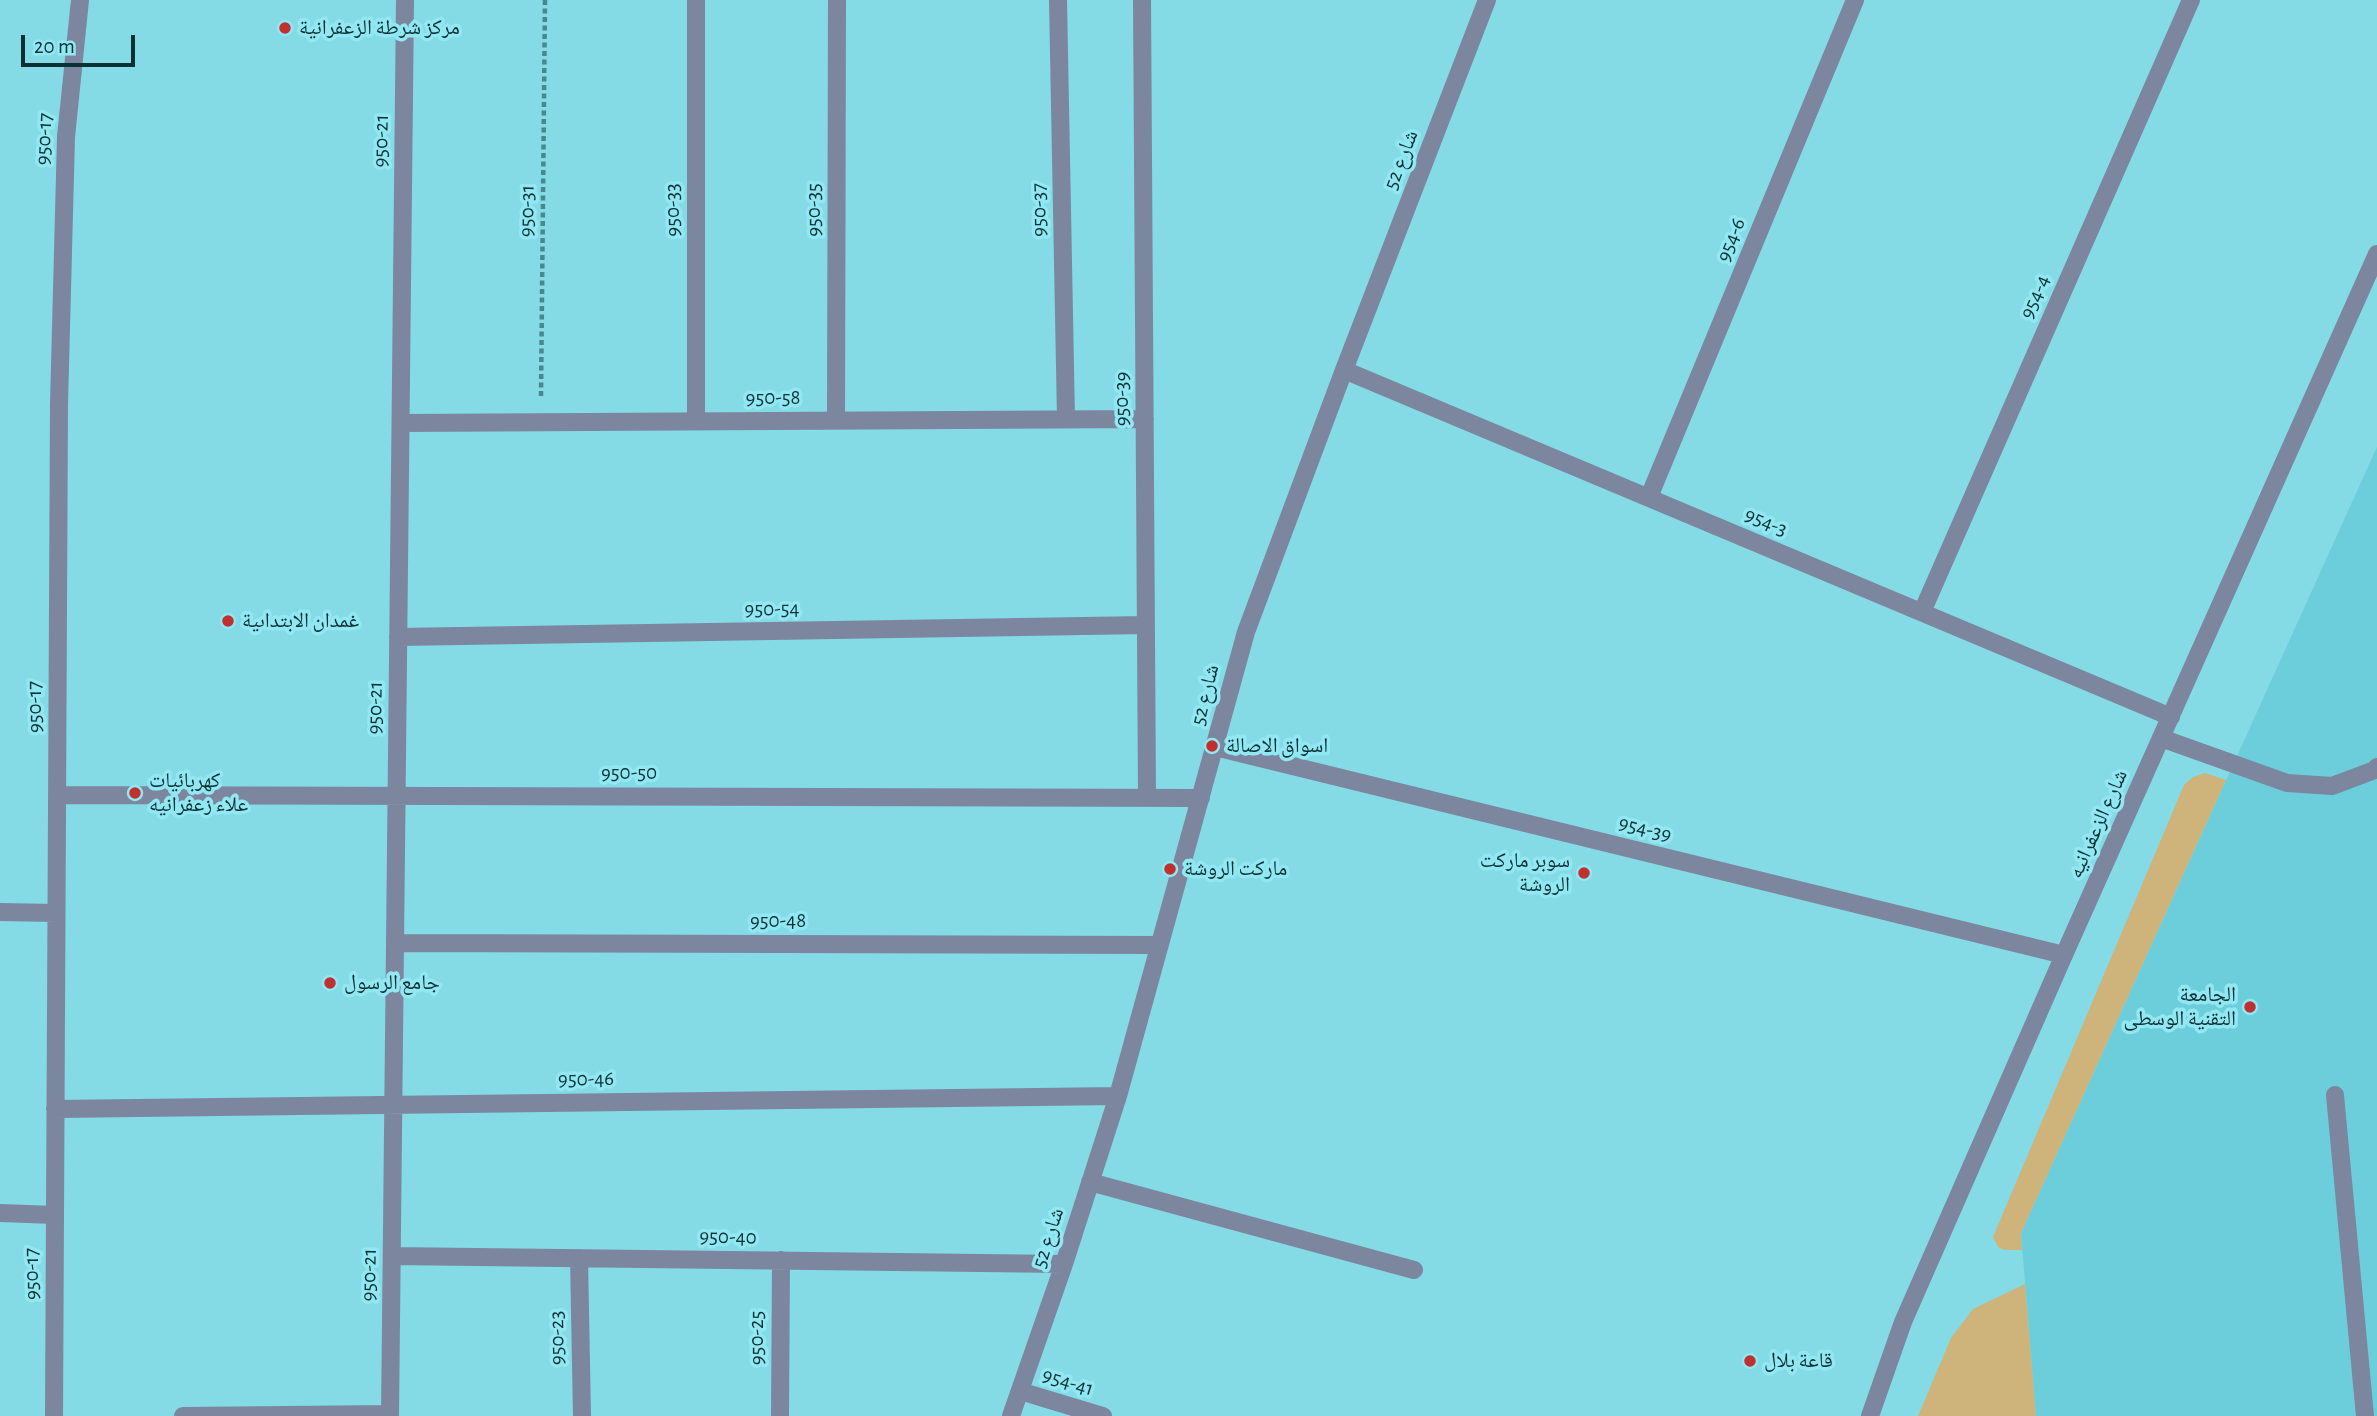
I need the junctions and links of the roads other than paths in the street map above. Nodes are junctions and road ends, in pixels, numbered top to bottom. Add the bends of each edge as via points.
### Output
1 (80, 0) edge
2 (405, 0) edge
3 (696, 0) edge
4 (837, 0) edge
5 (1058, 0) edge
6 (1142, 0) edge
7 (1488, 0) edge
8 (1855, 0) edge
9 (2191, 0) edge
10 (2377, 254) edge
11 (1344, 370) junction
12 (1066, 419) junction
13 (1145, 419) junction
14 (696, 421) junction
15 (836, 421) junction
16 (401, 423) junction
17 (1649, 498) junction
18 (1922, 612) junction
19 (1146, 625) junction
20 (398, 637) junction
21 (2171, 717) junction
22 (2161, 738) junction
23 (1215, 747) junction
24 (2377, 767) edge
25 (57, 795) junction
26 (396, 795) junction
27 (1147, 797) junction
28 (1201, 797) junction
29 (0, 912) edge
30 (56, 913) junction
31 (395, 943) junction
32 (1160, 944) junction
33 (2064, 955) junction
34 (2335, 1095) dead end
35 (1118, 1096) junction
36 (393, 1104) junction
37 (55, 1109) junction
38 (1090, 1182) junction
39 (0, 1213) edge
40 (55, 1215) junction
41 (392, 1256) junction
42 (579, 1258) junction
43 (781, 1261) junction
44 (1064, 1264) junction
45 (1414, 1270) dead end
46 (1020, 1391) junction
47 (390, 1415) edge
48 (54, 1416) edge
49 (183, 1416) edge
50 (582, 1416) edge
51 (780, 1416) edge
52 (1011, 1416) edge
53 (1103, 1416) edge
54 (1870, 1416) edge
55 (2365, 1416) edge

1 - 25 street, 950-17 via 66,137
2 - 16 street, 950-21
3 - 14 street, 950-33
4 - 15 street, 950-35
5 - 12 street, 950-37
6 - 13 street, 950-39
7 - 11 street, شارع 52
8 - 17 street, 954-6
9 - 18 street, 954-4
10 - 21 street, شارع الزعفرانيه
11 - 17 street, 954-3
11 - 23 street, شارع 52 via 1246,632
12 - 13 street, 950-58
12 - 15 street, 950-58
13 - 19 street, 950-39
14 - 15 street, 950-58
14 - 16 street, 950-58
16 - 20 street, 950-21
17 - 18 street, 954-3
18 - 21 street, 954-3
19 - 20 street, 950-54
19 - 27 street, 950-39
20 - 26 street, 950-21
21 - 22 street, شارع الزعفرانيه
22 - 24 street via 2287,783 2332,786
22 - 33 street, شارع الزعفرانيه
23 - 28 street, شارع 52
23 - 33 street, 954-39
25 - 26 street, 950-50
25 - 30 street, 950-17
26 - 27 street, 950-50
26 - 31 street, 950-21
27 - 28 street, 950-50
28 - 32 street, شارع 52
29 - 30 street
30 - 37 street, 950-17
31 - 32 street, 950-48
31 - 36 street, 950-21
32 - 35 street, شارع 52
33 - 54 street, شارع الزعفرانيه via 1903,1322
34 - 55 street
35 - 36 street, 950-46
35 - 38 street, شارع 52
36 - 37 street, 950-46
36 - 41 street, 950-21
37 - 40 street, 950-17
38 - 44 street, شارع 52
38 - 45 street
39 - 40 street
40 - 48 street, 950-17
41 - 42 street, 950-40
41 - 47 street, 950-21
42 - 43 street, 950-40
42 - 50 street, 950-23
43 - 44 street, 950-40
43 - 51 street, 950-25
44 - 46 street, شارع 52
46 - 52 street, شارع 52
46 - 53 street, 954-41
47 - 49 street

